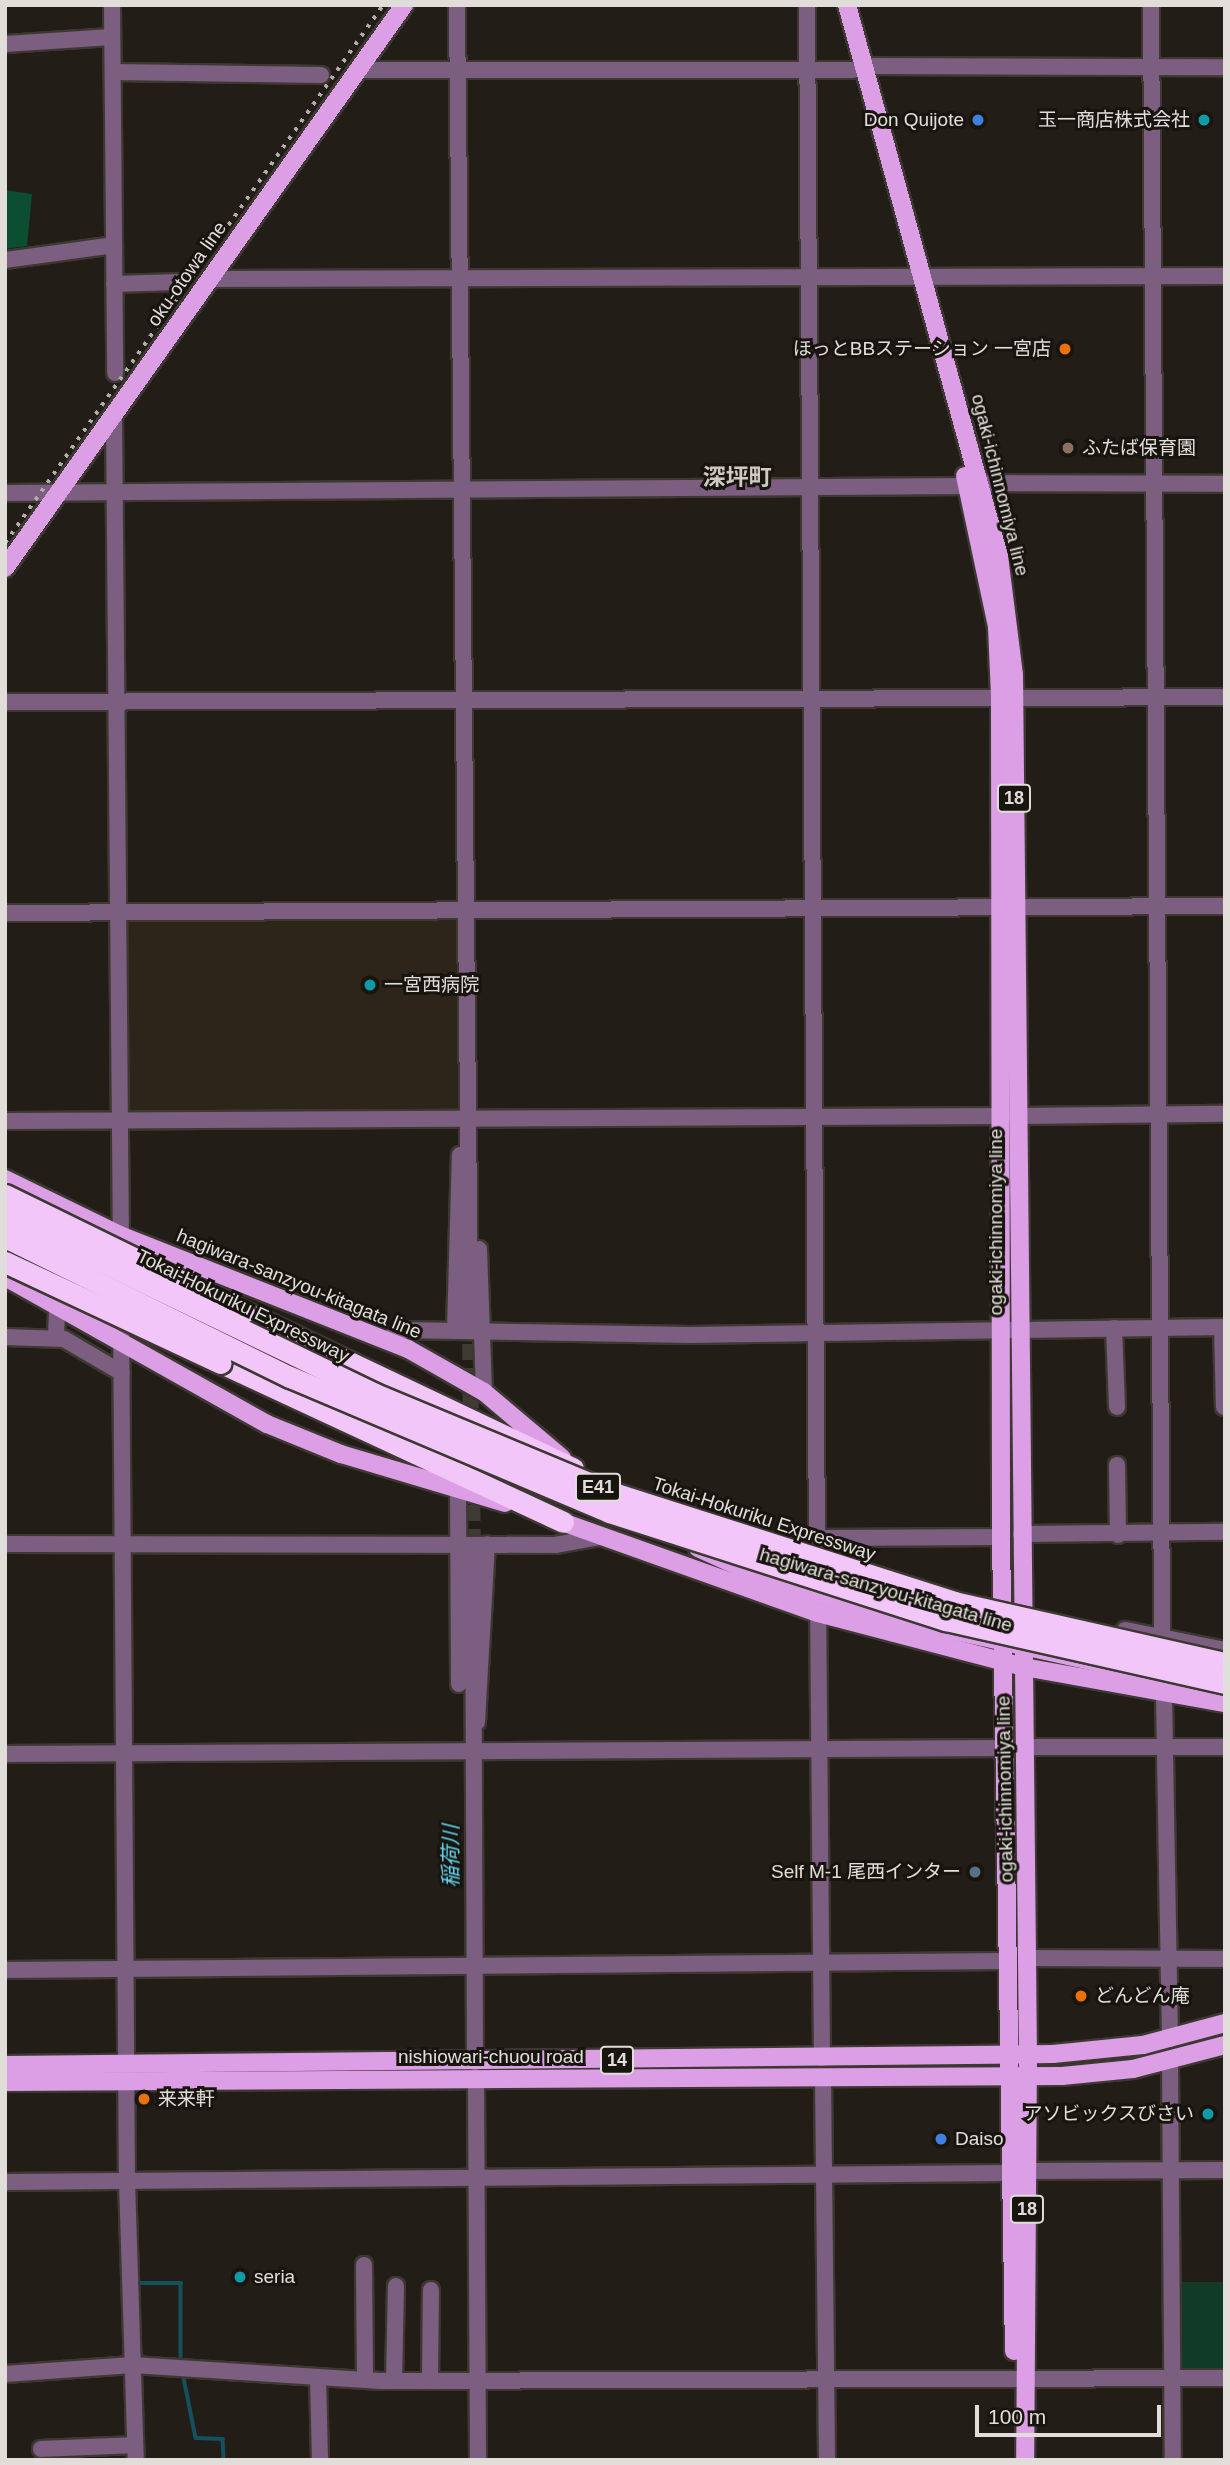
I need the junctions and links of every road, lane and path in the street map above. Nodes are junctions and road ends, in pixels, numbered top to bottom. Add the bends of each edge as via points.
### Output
1 (112, 5) edge
2 (404, 5) edge
3 (457, 5) edge
4 (807, 5) edge
5 (834, 5) edge
6 (847, 5) edge
7 (1151, 5) edge
8 (111, 37) junction
9 (5, 44) edge
10 (1152, 67) junction
11 (1225, 67) edge
12 (858, 68) junction
13 (807, 69) junction
14 (358, 70) junction
15 (458, 71) junction
16 (114, 72) junction
17 (321, 75) dead end
18 (114, 245) junction
19 (5, 260) edge
20 (1152, 276) junction
21 (1225, 276) edge
22 (916, 277) junction
23 (210, 278) junction
24 (810, 278) junction
25 (461, 281) junction
26 (178, 282) dead end
27 (114, 284) junction
28 (115, 373) dead end
29 (114, 415) junction
30 (1225, 484) edge
31 (974, 485) junction
32 (1155, 486) junction
33 (811, 488) junction
34 (60, 492) junction
35 (462, 492) junction
36 (5, 493) edge
37 (116, 494) junction
38 (5, 568) edge
39 (1006, 696) junction
40 (1225, 697) edge
41 (1156, 698) junction
42 (811, 699) junction
43 (5, 702) edge
44 (117, 702) junction
45 (465, 703) junction
46 (1008, 906) junction
47 (1225, 906) edge
48 (1157, 907) junction
49 (466, 909) junction
50 (814, 910) junction
51 (118, 911) junction
52 (5, 913) edge
53 (1225, 1114) edge
54 (1010, 1116) junction
55 (1159, 1116) junction
56 (467, 1118) junction
57 (815, 1120) junction
58 (5, 1121) edge
59 (121, 1121) junction
60 (5, 1179) edge
61 (5, 1195) edge
62 (5, 1215) edge
63 (120, 1235) junction
64 (5, 1237) edge
65 (5, 1262) edge
66 (5, 1278) edge
67 (57, 1305) junction
68 (470, 1320) tunnel mouth
69 (1160, 1327) junction
70 (1224, 1327) edge
71 (1114, 1328) junction
72 (815, 1330) junction
73 (1011, 1330) junction
74 (455, 1331) junction
75 (485, 1331) junction
76 (5, 1337) edge
77 (56, 1338) junction
78 (388, 1339) junction
79 (121, 1343) junction
80 (122, 1373) junction
81 (484, 1392) junction
82 (1116, 1407) dead end
83 (1224, 1407) edge
84 (1117, 1465) dead end
85 (573, 1468) junction
86 (458, 1489) junction
87 (563, 1522) junction
88 (1225, 1532) edge
89 (1161, 1533) junction
90 (1021, 1534) junction
91 (1118, 1535) junction
92 (600, 1537) junction
93 (1001, 1537) junction
94 (817, 1538) junction
95 (123, 1541) junction
96 (5, 1544) edge
97 (458, 1544) junction
98 (487, 1544) junction
99 (472, 1556) tunnel mouth
100 (818, 1605) junction
101 (1068, 1617) dead end
102 (1162, 1638) junction
103 (1225, 1650) edge
104 (1003, 1654) junction
105 (1024, 1659) junction
106 (1225, 1663) edge
107 (1225, 1683) edge
108 (1225, 1690) edge
109 (1164, 1696) junction
110 (1225, 1703) edge
111 (1026, 1747) junction
112 (1004, 1748) junction
113 (1165, 1748) junction
114 (1225, 1748) edge
115 (819, 1751) junction
116 (473, 1752) junction
117 (5, 1754) edge
118 (124, 1754) junction
119 (1027, 1958) junction
120 (1168, 1958) junction
121 (1225, 1959) edge
122 (1006, 1961) junction
123 (822, 1965) junction
124 (125, 1967) junction
125 (475, 1967) junction
126 (5, 1970) edge
127 (1225, 2023) edge
128 (1170, 2039) junction
129 (1225, 2045) edge
130 (1007, 2054) junction
131 (1028, 2054) junction
132 (822, 2058) junction
133 (1170, 2061) junction
134 (5, 2065) edge
135 (475, 2070) junction
136 (126, 2073) junction
137 (823, 2077) junction
138 (1008, 2077) junction
139 (1028, 2077) junction
140 (5, 2082) edge
141 (1225, 2169) edge
142 (1171, 2170) junction
143 (1028, 2171) junction
144 (824, 2172) junction
145 (1007, 2173) junction
146 (476, 2175) junction
147 (127, 2181) junction
148 (5, 2182) edge
149 (364, 2265) dead end
150 (396, 2286) dead end
151 (431, 2290) dead end
152 (133, 2365) junction
153 (5, 2374) edge
154 (318, 2377) junction
155 (1173, 2378) junction
156 (1225, 2378) edge
157 (365, 2379) junction
158 (826, 2379) junction
159 (478, 2380) junction
160 (1020, 2380) junction
161 (394, 2381) junction
162 (430, 2381) junction
163 (41, 2449) dead end
164 (136, 2452) edge
165 (320, 2460) edge
166 (478, 2460) edge
167 (827, 2460) edge
168 (1016, 2460) edge
169 (1025, 2460) edge
170 (1173, 2460) edge

1 - 8 street
2 - 14 main road, oku-otowa line
3 - 15 street
4 - 13 street
5 - 12 main road, ogaki-ichinnomiya line / 18
6 - 12 main road, ogaki-ichinnomiya line / 18
7 - 10 street
8 - 9 street
8 - 16 street
10 - 11 street
10 - 12 street
10 - 20 street
12 - 13 street
12 - 22 main road, ogaki-ichinnomiya line / 18
13 - 15 street
13 - 24 street
14 - 15 street
14 - 23 main road, oku-otowa line
15 - 25 street
16 - 17 street
16 - 18 street
18 - 19 street
18 - 27 street
20 - 21 street
20 - 22 street
20 - 32 street
22 - 24 street
22 - 31 main road, ogaki-ichinnomiya line / 18
23 - 25 street
23 - 29 main road, oku-otowa line
24 - 25 street
24 - 33 street
25 - 35 street
26 - 27 street
27 - 28 street
29 - 34 main road, oku-otowa line
29 - 37 street
30 - 32 street
31 - 32 street
31 - 33 street
31 - 39 main road, ogaki-ichinnomiya line / 18
32 - 41 street
33 - 35 street
33 - 42 street
34 - 36 street
34 - 37 street
34 - 38 main road, oku-otowa line
35 - 37 street
35 - 45 street
37 - 44 street
39 - 41 street
39 - 42 street
39 - 46 main road, ogaki-ichinnomiya line / 18
40 - 41 street
41 - 48 street
42 - 45 street
42 - 50 street
43 - 44 street
44 - 45 street
44 - 51 street
45 - 49 street
46 - 48 street
46 - 50 street
46 - 54 main road, ogaki-ichinnomiya line / 18
47 - 48 street
48 - 55 street
49 - 50 street
49 - 51 street
49 - 56 street
50 - 57 street
51 - 52 street
51 - 59 street
53 - 55 street
54 - 55 street
54 - 57 street
54 - 73 main road, ogaki-ichinnomiya line / 18
55 - 69 street
56 - 57 street
56 - 59 street
56 - 68 street
56 - 74 street via 457,1174
56 - 75 street
57 - 72 street
58 - 59 street
59 - 63 street
60 - 63 main road, hagiwara-sanzyou-kitagata line
61 - 85 highway, bridge
62 - 106 highway, Tokai-Hokuriku Expressway / E41, bridge via 375,1394 613,1493 954,1602
63 - 78 main road, hagiwara-sanzyou-kitagata line
63 - 79 street
64 - 107 highway, E41, bridge via 301,1382 609,1512 946,1620
65 - 87 highway, bridge
66 - 67 main road, hagiwara-sanzyou-kitagata line
67 - 77 street
67 - 79 main road, hagiwara-sanzyou-kitagata line
69 - 70 street
69 - 71 street
69 - 89 street
70 - 83 street
71 - 73 street
71 - 82 street
72 - 73 street
72 - 75 street
72 - 94 street
73 - 90 main road, ogaki-ichinnomiya line / 18
73 - 93 main road, ogaki-ichinnomiya line / 18
74 - 75 street
74 - 78 street via 401,1330
75 - 81 street
76 - 77 street
77 - 80 street
78 - 81 main road, hagiwara-sanzyou-kitagata line
79 - 80 street
79 - 86 main road, hagiwara-sanzyou-kitagata line via 267,1424
80 - 95 street
81 - 85 main road, hagiwara-sanzyou-kitagata line
84 - 91 street
85 - 100 main road, hagiwara-sanzyou-kitagata line via 701,1550
86 - 87 main road, hagiwara-sanzyou-kitagata line
86 - 97 street
87 - 92 main road, hagiwara-sanzyou-kitagata line
88 - 89 street
89 - 91 street
89 - 102 street
90 - 91 street
90 - 105 main road, ogaki-ichinnomiya line / 18
92 - 98 street
92 - 100 main road, hagiwara-sanzyou-kitagata line
93 - 94 street
93 - 104 main road, ogaki-ichinnomiya line / 18
94 - 100 street
95 - 96 street
95 - 97 street
95 - 118 street
97 - 98 street
97 - 116 street via 459,1690
98 - 116 street via 482,1692
99 - 116 street
100 - 104 main road, hagiwara-sanzyou-kitagata line
100 - 115 street
101 - 102 street
102 - 103 street
104 - 105 main road, hagiwara-sanzyou-kitagata line
104 - 112 main road, ogaki-ichinnomiya line / 18
105 - 108 main road, hagiwara-sanzyou-kitagata line
105 - 109 main road, hagiwara-sanzyou-kitagata line
105 - 111 main road, ogaki-ichinnomiya line / 18
109 - 110 main road, hagiwara-sanzyou-kitagata line
109 - 113 street
111 - 113 street
111 - 119 main road, ogaki-ichinnomiya line / 18
112 - 115 street
112 - 122 main road, ogaki-ichinnomiya line / 18
113 - 114 street
113 - 120 street
115 - 116 street
115 - 123 street
116 - 118 street
116 - 125 street
117 - 118 street
118 - 124 street
119 - 120 street
119 - 131 main road, ogaki-ichinnomiya line / 18
120 - 121 street
120 - 128 street
122 - 123 street
122 - 130 main road, ogaki-ichinnomiya line / 18
123 - 125 street
123 - 132 street
124 - 125 street
124 - 126 street
124 - 136 street
125 - 135 street
127 - 128 main road, nishiowari-chuou road / 14
128 - 131 main road, nishiowari-chuou road / 14
129 - 133 main road, nishiowari-chuou road / 14
130 - 131 main road, nishiowari-chuou road / 14
130 - 132 main road, nishiowari-chuou road / 14
130 - 138 main road, ogaki-ichinnomiya line / 18
131 - 139 main road, ogaki-ichinnomiya line / 18
132 - 135 main road, nishiowari-chuou road / 14
133 - 139 main road, nishiowari-chuou road / 14
133 - 142 street
134 - 136 main road, nishiowari-chuou road / 14
135 - 136 main road, nishiowari-chuou road / 14
135 - 137 main road, nishiowari-chuou road / 14
135 - 146 street
136 - 140 main road, nishiowari-chuou road / 14
136 - 147 street
137 - 138 main road, nishiowari-chuou road / 14
137 - 144 street
138 - 139 main road, nishiowari-chuou road / 14
138 - 145 main road, ogaki-ichinnomiya line / 18
139 - 143 main road, ogaki-ichinnomiya line / 18
141 - 142 street
142 - 143 street
142 - 155 street
143 - 160 main road, ogaki-ichinnomiya line / 18
144 - 145 street
144 - 146 street
144 - 158 street
145 - 160 main road, ogaki-ichinnomiya line / 18
146 - 147 street
146 - 159 street
147 - 148 street
147 - 152 street
149 - 157 street
150 - 161 street
151 - 162 street
152 - 153 street
152 - 154 street
152 - 164 street
154 - 157 street
154 - 165 street
155 - 156 street
155 - 160 street
155 - 170 street
157 - 161 street
158 - 159 street
158 - 160 street
158 - 167 street
159 - 162 street
159 - 166 street
160 - 168 main road, ogaki-ichinnomiya line / 18
160 - 169 main road, ogaki-ichinnomiya line / 18
161 - 162 street
163 - 164 street

